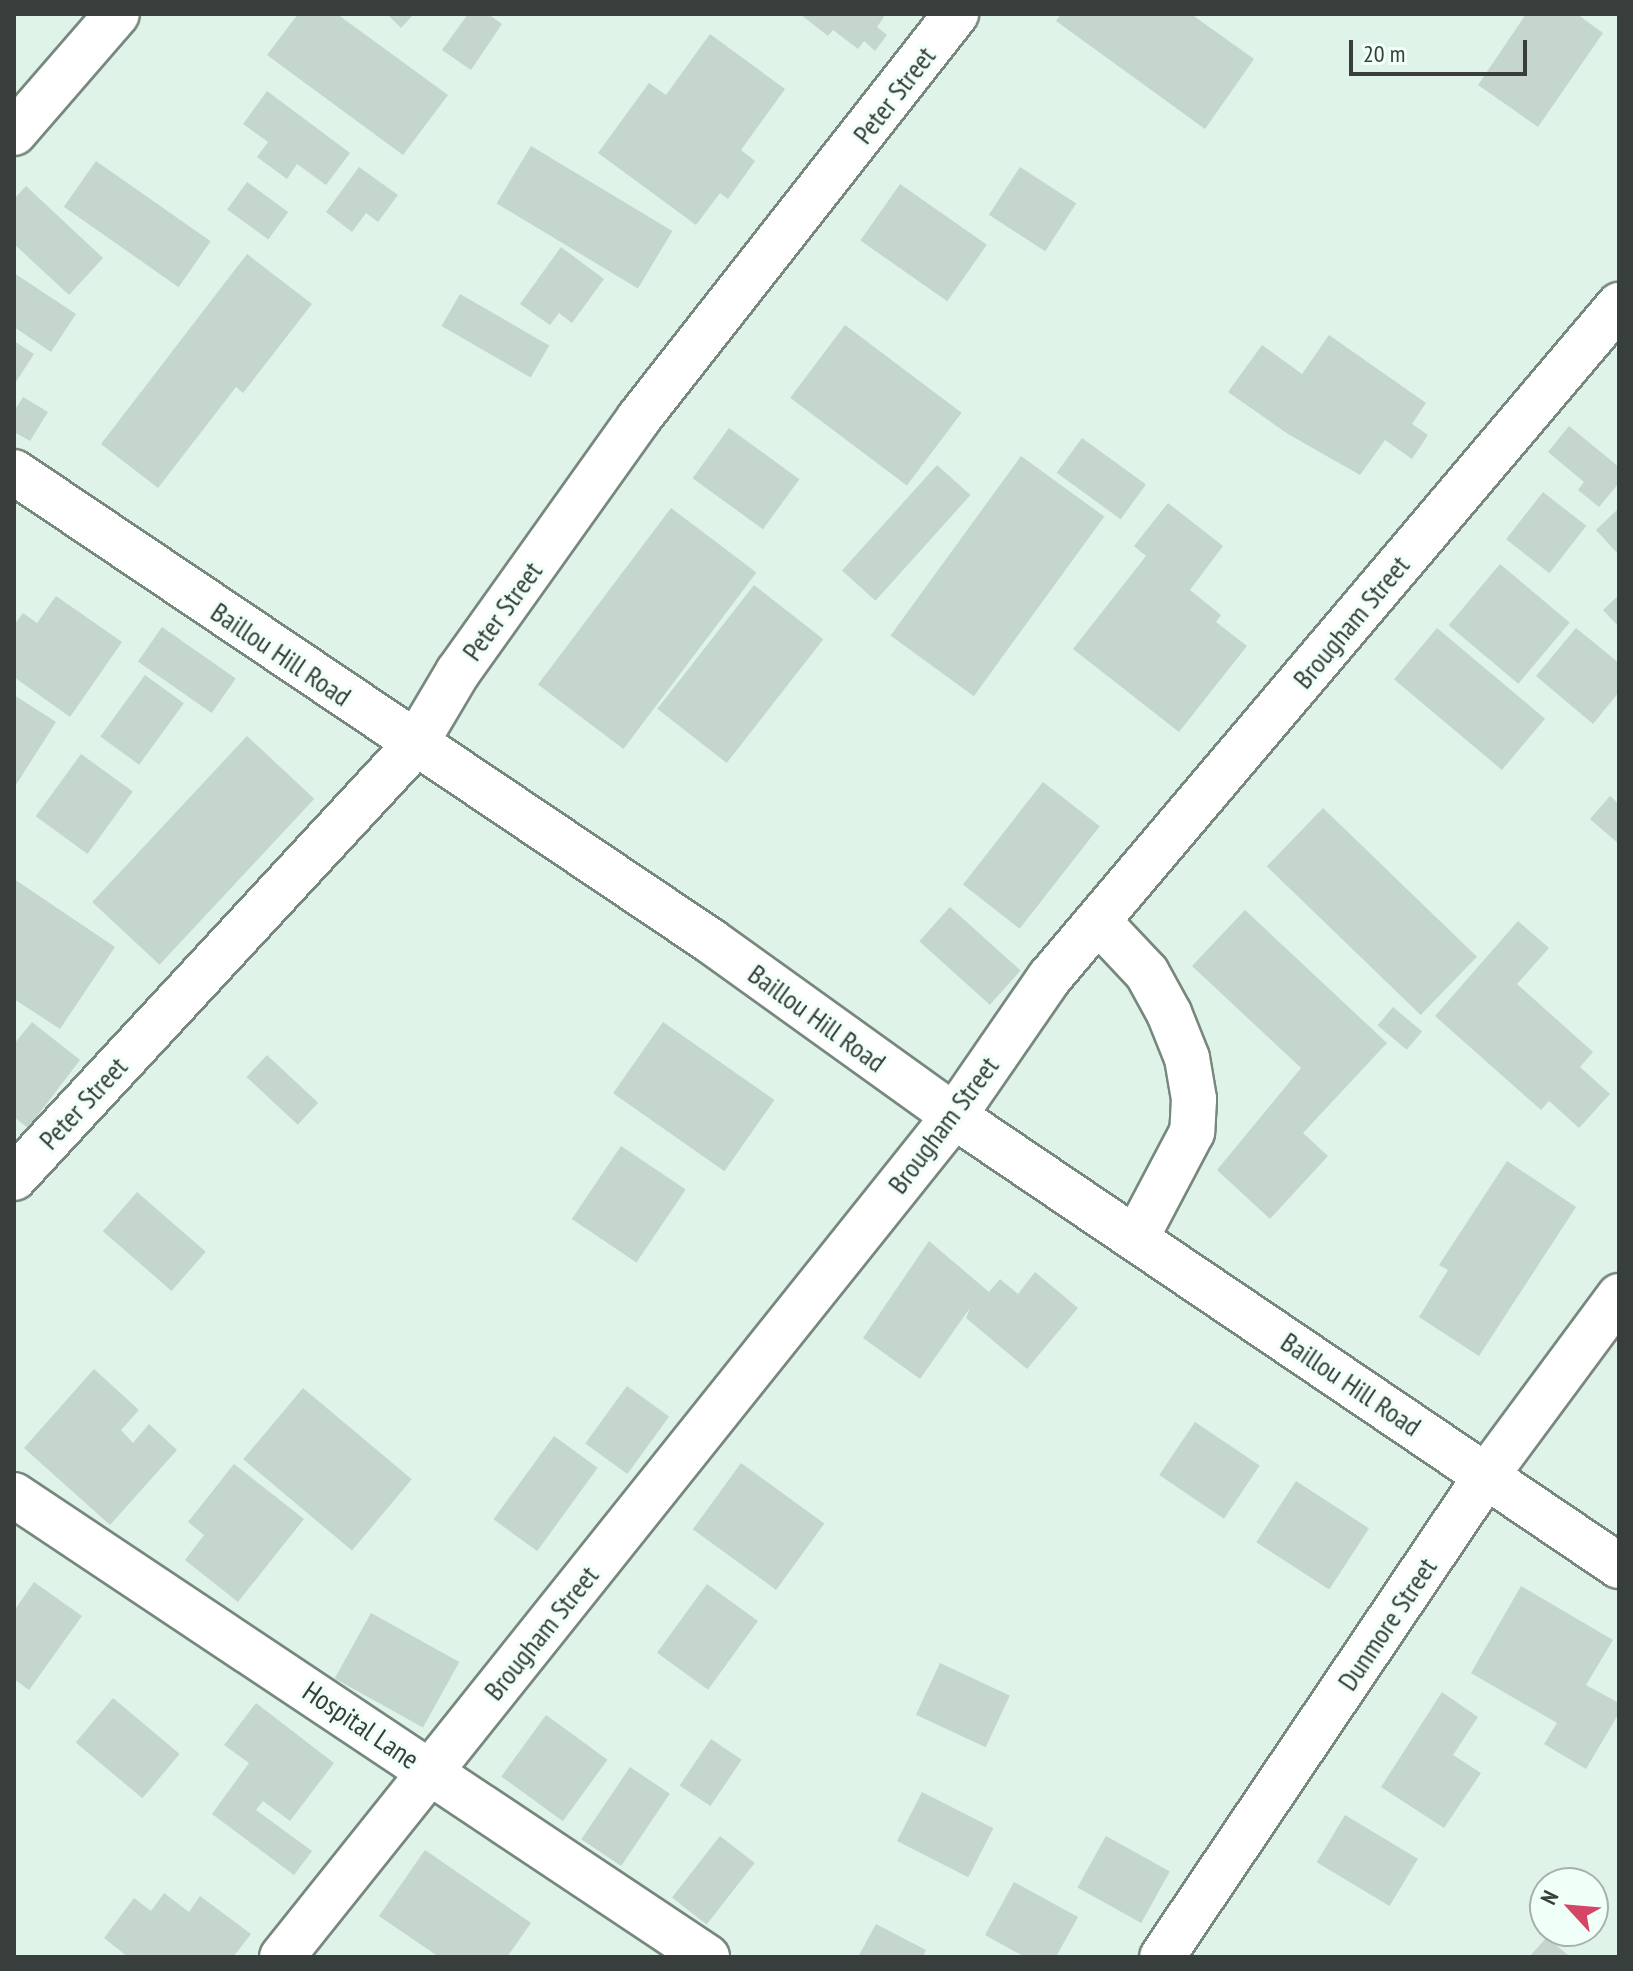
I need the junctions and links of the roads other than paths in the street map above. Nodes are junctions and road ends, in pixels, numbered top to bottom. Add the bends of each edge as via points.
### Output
1 (117, 14) edge
2 (956, 14) edge
3 (14, 133) edge
4 (1619, 305) edge
5 (14, 472) edge
6 (414, 746) junction
7 (1098, 921) junction
8 (954, 1116) junction
9 (14, 1178) edge
10 (1136, 1238) junction
11 (1619, 1296) edge
12 (1486, 1476) junction
13 (14, 1495) edge
14 (1619, 1566) edge
15 (430, 1771) junction
16 (282, 1957) edge
17 (707, 1957) edge
18 (1162, 1957) edge

1 - 3 street
2 - 6 street, Peter Street via 639,418 458,672
4 - 7 street, Brougham Street
5 - 6 street, Baillou Hill Road
6 - 8 street, Baillou Hill Road via 712,942
6 - 9 street, Peter Street
7 - 8 street, Brougham Street via 1050,977
7 - 10 street via 1147,973 1169,1013 1187,1058 1194,1099 1192,1132
8 - 10 street, Baillou Hill Road
8 - 15 street, Brougham Street
10 - 12 street, Baillou Hill Road
11 - 12 street, Dunmore Street
12 - 14 street, Baillou Hill Road
12 - 18 street, Dunmore Street
13 - 15 street, Hospital Lane
15 - 16 street, Brougham Street
15 - 17 street, Hospital Lane

